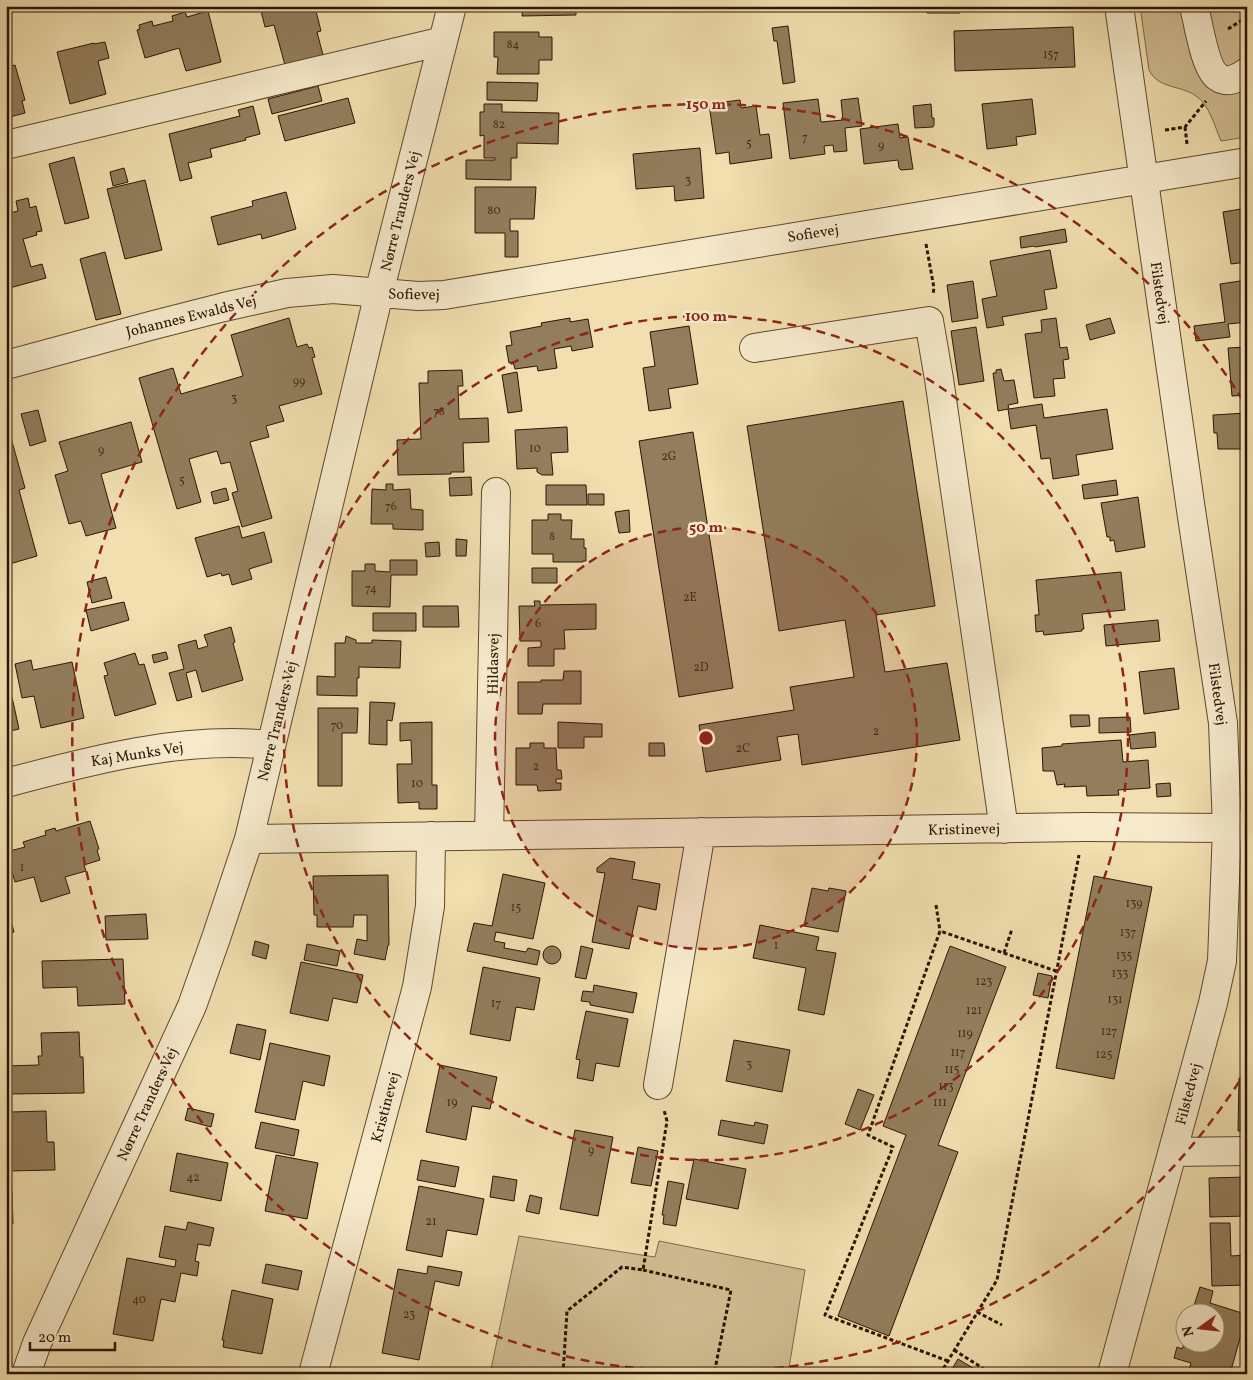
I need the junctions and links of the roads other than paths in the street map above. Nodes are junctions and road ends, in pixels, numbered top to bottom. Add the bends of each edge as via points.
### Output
1 (452, 6) edge
2 (1119, 6) edge
3 (1194, 6) edge
4 (443, 41) junction
5 (1247, 72) edge
6 (6, 145) edge
7 (1247, 162) edge
8 (1144, 179) junction
9 (379, 293) junction
10 (754, 348) dead end
11 (6, 365) edge
12 (496, 492) dead end
13 (271, 745) junction
14 (6, 783) edge
15 (1237, 826) edge
16 (1004, 829) junction
17 (701, 832) junction
18 (490, 835) junction
19 (431, 836) junction
20 (248, 839) junction
21 (658, 1085) road end
22 (1247, 1151) edge
23 (1173, 1152) junction
24 (26, 1374) edge
25 (313, 1374) edge
26 (1112, 1374) edge

1 - 4 street, Nørre Tranders Vej
2 - 8 street, Filstedvej
3 - 5 street via 1212,73 1219,79 1228,80
4 - 6 street
4 - 9 street, Nørre Tranders Vej
7 - 8 street, Sofievej
8 - 9 street, Sofievej via 444,295
8 - 15 street, Filstedvej
9 - 11 street, Johannes Ewalds Vej via 334,289 287,293
9 - 13 street, Nørre Tranders Vej
10 - 16 street via 929,321
12 - 18 street, Hildasvej
13 - 14 street, Kaj Munks Vej via 224,743 168,747 85,762
13 - 20 street, Nørre Tranders Vej
15 - 16 street, Kristinevej
15 - 23 street, Filstedvej via 1222,961
16 - 17 street, Kristinevej
17 - 18 street, Kristinevej
17 - 21 street
18 - 19 street, Kristinevej
19 - 20 street, Kristinevej
19 - 25 street, Kristinevej via 430,906 417,987
20 - 24 street, Nørre Tranders Vej via 192,1006 37,1343
22 - 23 street
23 - 26 street, Filstedvej

